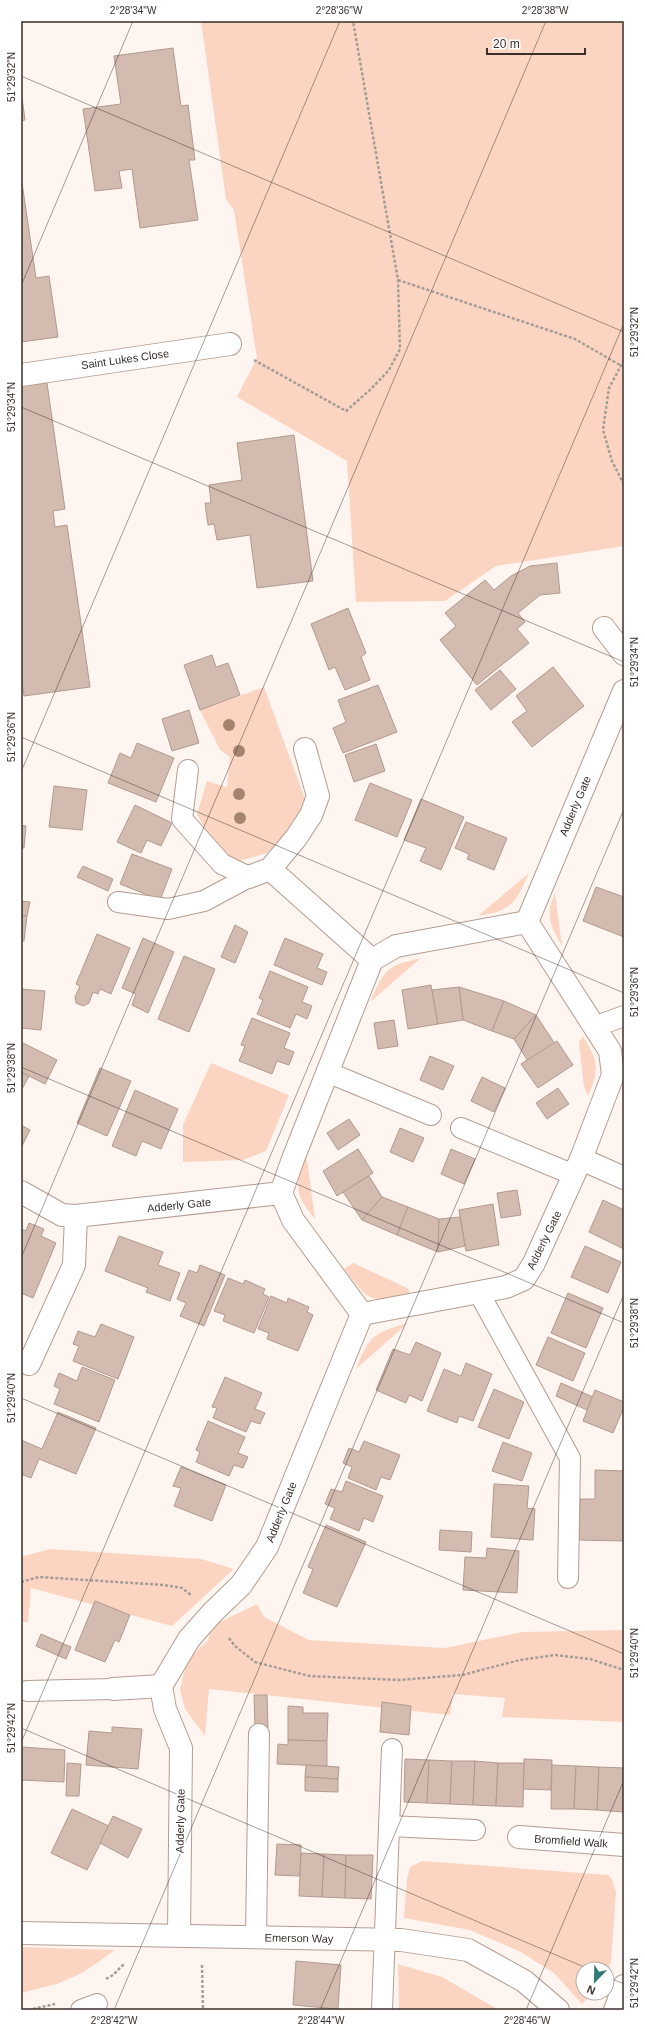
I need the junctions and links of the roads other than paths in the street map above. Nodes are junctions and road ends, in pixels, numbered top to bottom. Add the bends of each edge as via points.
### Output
1 (230, 344) road end
2 (21, 375) edge
3 (604, 628) dead end
4 (624, 654) edge
5 (624, 691) edge
6 (305, 749) dead end
7 (188, 770) dead end
8 (270, 869) junction
9 (249, 877) junction
10 (118, 902) dead end
11 (527, 922) junction
12 (372, 960) junction
13 (624, 1016) edge
14 (594, 1027) junction
15 (327, 1072) junction
16 (431, 1115) dead end
17 (461, 1128) dead end
18 (578, 1167) junction
19 (624, 1178) edge
20 (21, 1192) edge
21 (281, 1193) junction
22 (76, 1216) junction
23 (479, 1293) junction
24 (362, 1314) junction
25 (21, 1361) edge
26 (568, 1578) dead end
27 (161, 1686) junction
28 (113, 1688) joint
29 (27, 1691) dead end
30 (259, 1734) dead end
31 (392, 1749) dead end
32 (389, 1826) junction
33 (475, 1830) dead end
34 (519, 1838) dead end
35 (624, 1845) edge
36 (21, 1933) edge
37 (179, 1935) junction
38 (256, 1937) junction
39 (385, 1939) junction
40 (624, 1986) edge
41 (382, 2010) edge
42 (558, 2010) edge
43 (615, 2010) edge

1 - 2 street, Saint Lukes Close
3 - 4 street
5 - 11 street, Adderly Gate
6 - 8 street via 318,796 311,815 296,838
7 - 9 lane via 182,819 222,864
8 - 9 street
8 - 12 street
9 - 10 lane via 204,901 168,909
11 - 12 street via 396,946
11 - 14 street, Adderly Gate
12 - 15 street
13 - 14 lane
14 - 18 street, Adderly Gate via 610,1051 613,1075
15 - 16 lane
15 - 21 street
17 - 18 lane
18 - 19 street
18 - 23 street, Adderly Gate via 534,1263 524,1279 506,1287
20 - 22 street, Adderly Gate via 62,1215
21 - 22 street, Adderly Gate
21 - 24 street via 293,1220
22 - 25 street via 74,1265 29,1364
23 - 24 street, Adderly Gate
23 - 26 lane via 570,1458
24 - 27 street, Adderly Gate via 267,1547 240,1585 189,1639
27 - 28 street
27 - 37 street, Adderly Gate via 165,1709 181,1748
28 - 29 lane
30 - 38 lane
31 - 32 lane
32 - 33 lane
32 - 39 lane
34 - 35 street, Bromfield Walk
36 - 37 street, Emerson Way
37 - 38 street, Emerson Way
38 - 39 street, Emerson Way
39 - 41 lane
39 - 42 street, Emerson Way via 468,1950 524,1980
40 - 43 street

